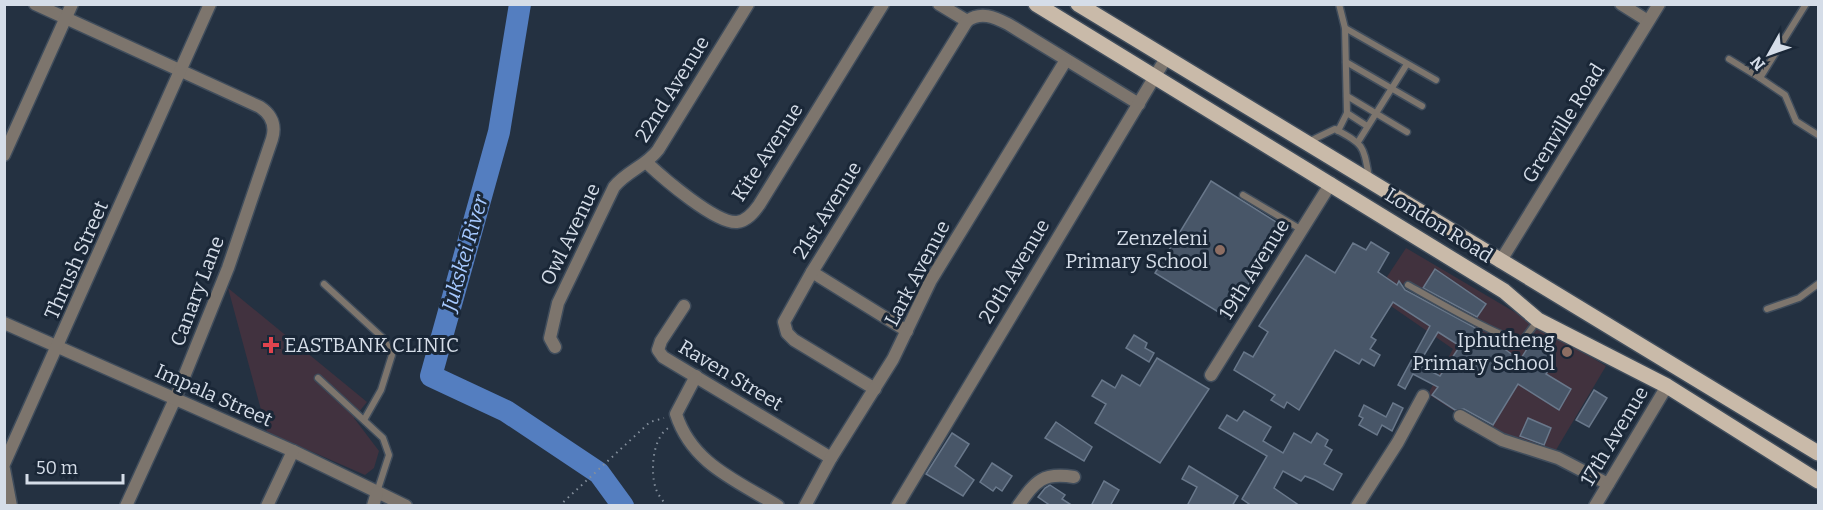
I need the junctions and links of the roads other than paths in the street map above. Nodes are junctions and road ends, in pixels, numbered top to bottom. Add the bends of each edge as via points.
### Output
1 (35, 4) edge
2 (72, 4) edge
3 (210, 4) edge
4 (748, 4) edge
5 (883, 4) edge
6 (939, 4) edge
7 (1036, 4) edge
8 (1078, 4) edge
9 (1339, 4) edge
10 (1621, 4) edge
11 (1659, 4) edge
12 (1806, 4) edge
13 (66, 18) junction
14 (967, 21) junction
15 (1648, 21) junction
16 (1345, 28) junction
17 (1166, 58) junction
18 (1729, 59) dead end
19 (1066, 60) junction
20 (1346, 62) junction
21 (1407, 64) junction
22 (180, 70) junction
23 (1154, 78) junction
24 (1760, 78) junction
25 (1436, 80) dead end
26 (1391, 89) junction
27 (1347, 96) junction
28 (1139, 104) junction
29 (1422, 106) dead end
30 (1347, 113) junction
31 (1375, 113) junction
32 (1367, 126) junction
33 (1338, 131) junction
34 (1407, 132) dead end
35 (1818, 135) edge
36 (1358, 142) junction
37 (1305, 143) junction
38 (4, 155) edge
39 (647, 164) junction
40 (1331, 183) junction
41 (1370, 183) junction
42 (1244, 195) dead end
43 (1302, 230) junction
44 (1500, 262) junction
45 (812, 272) junction
46 (324, 284) dead end
47 (1818, 284) edge
48 (1408, 285) dead end
49 (684, 306) dead end
50 (1767, 309) dead end
51 (1538, 320) junction
52 (4, 323) edge
53 (907, 330) junction
54 (59, 346) junction
55 (555, 347) dead end
56 (1211, 375) dead end
57 (696, 376) junction
58 (318, 378) dead end
59 (1667, 386) junction
60 (875, 389) junction
61 (1423, 396) dead end
62 (175, 399) junction
63 (1460, 416) dead end
64 (364, 420) junction
65 (293, 451) junction
66 (1818, 453) edge
67 (831, 458) junction
68 (4, 464) edge
69 (4, 469) edge
70 (1074, 477) dead end
71 (1818, 481) edge
72 (1608, 484) junction
73 (377, 492) junction
74 (11, 506) edge
75 (126, 506) edge
76 (267, 506) edge
77 (373, 506) edge
78 (406, 506) edge
79 (778, 506) edge
80 (805, 506) edge
81 (897, 506) edge
82 (1018, 506) edge
83 (1357, 506) edge
84 (1595, 506) edge

1 - 13 street
2 - 13 street
3 - 22 street, Thrush Street
4 - 39 street, 22nd Avenue
5 - 39 street, Kite Avenue via 759,205 743,221 720,218
6 - 14 street
7 - 23 main road, London Road
8 - 17 main road, London Road
9 - 16 lane
10 - 15 street
11 - 15 street, Grenville Road
12 - 24 lane
13 - 22 street
13 - 38 street
14 - 19 street via 978,15 996,18
14 - 45 street, 21st Avenue
15 - 44 street, Grenville Road
16 - 20 lane
16 - 21 lane
17 - 23 street, 20th Avenue
17 - 37 main road, London Road
18 - 24 lane
19 - 28 street
19 - 53 street, Lark Avenue via 931,280
20 - 26 lane
20 - 27 lane
21 - 25 lane
21 - 26 lane
22 - 54 street, Thrush Street
22 - 62 street, Canary Lane via 260,107 271,118 274,129 228,268
23 - 28 street, 20th Avenue
23 - 40 main road, London Road
24 - 35 lane via 1785,95 1796,121
26 - 29 lane
26 - 31 lane
27 - 30 lane
27 - 31 lane
28 - 81 street, 20th Avenue
30 - 32 lane
30 - 33 lane
31 - 32 lane
31 - 34 lane
32 - 36 lane
33 - 36 lane
33 - 37 lane via 1330,130
36 - 41 lane via 1365,154
37 - 41 main road, London Road
39 - 55 street, Owl Avenue via 627,174 614,187 558,303 550,338
40 - 43 street, 19th Avenue
40 - 51 main road, London Road via 1504,291
41 - 44 main road, London Road
42 - 43 lane
43 - 56 street, 19th Avenue
44 - 66 main road, London Road
45 - 53 street
45 - 60 street, 21st Avenue via 789,310 784,322 786,330 794,340
46 - 64 lane via 384,339 392,355 381,390
47 - 50 lane via 1799,298
48 - 51 lane via 1512,340 1523,340
49 - 57 street, Raven Street via 658,350 666,360
51 - 59 main road, London Road
52 - 54 street, Impala Street
53 - 60 street, Lark Avenue
54 - 62 street, Impala Street
54 - 68 street, Thrush Street
57 - 67 street, Raven Street
57 - 79 street via 678,419 702,459
58 - 64 lane
59 - 71 main road, London Road
59 - 72 street, 17th Avenue
60 - 67 street, Lark Avenue
61 - 83 street
62 - 65 street, Impala Street
62 - 75 street, Canary Lane
63 - 72 street via 1502,440 1558,458
64 - 73 lane via 388,447
65 - 73 street, Impala Street
65 - 76 street
67 - 80 street, Lark Avenue
69 - 74 street
70 - 82 street via 1048,475 1032,486
72 - 84 street, 17th Avenue
73 - 77 street
73 - 78 street, Impala Street

